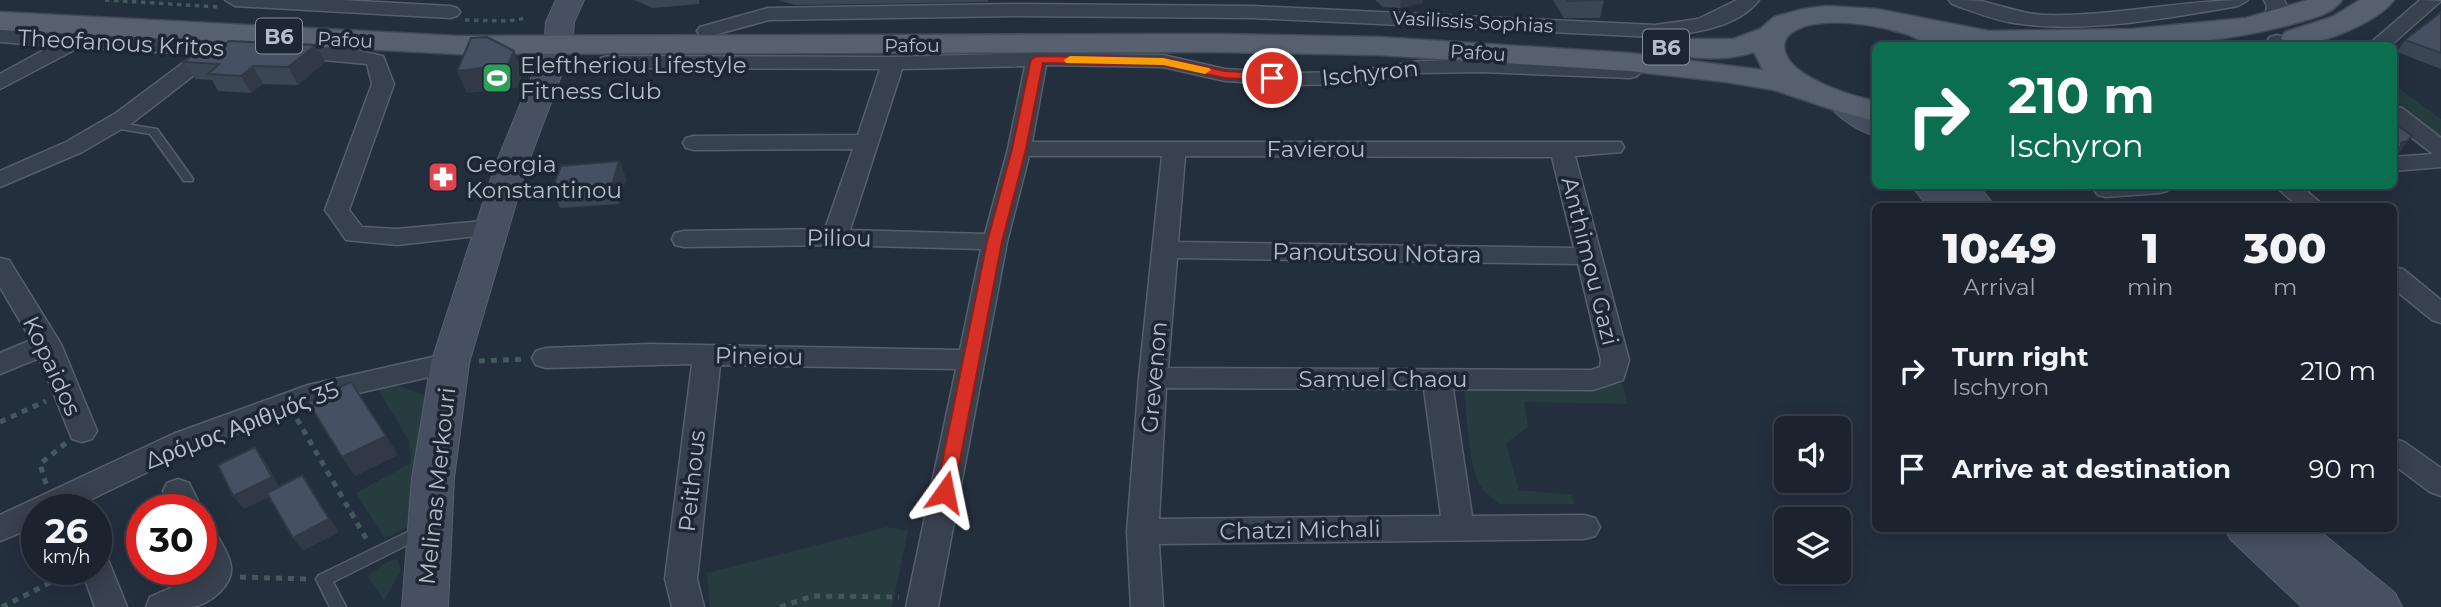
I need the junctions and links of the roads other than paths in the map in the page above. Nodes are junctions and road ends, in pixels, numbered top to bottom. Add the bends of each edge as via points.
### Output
1 (235, 0) edge
2 (569, 0) edge
3 (744, 0) edge
4 (1749, 0) edge
5 (1857, 0) edge
6 (1959, 0) edge
7 (2123, 0) edge
8 (2238, 0) edge
9 (2328, 0) edge
10 (2380, 0) edge
11 (2432, 0) edge
12 (0, 5) edge
13 (1252, 6) edge
14 (1451, 7) edge
15 (450, 12) dead end
16 (768, 14) junction
17 (2154, 14) junction
18 (1885, 16) junction
19 (1786, 19) edge
20 (0, 21) edge
21 (1533, 25) junction
22 (1915, 25) junction
23 (2277, 27) edge
24 (707, 31) junction
25 (0, 36) edge
26 (558, 40) junction
27 (1561, 41) junction
28 (74, 42) junction
29 (1944, 42) edge
30 (2241, 42) edge
31 (2382, 42) edge
32 (1294, 45) junction
33 (215, 48) junction
34 (1037, 59) junction
35 (608, 62) dead end
36 (893, 63) junction
37 (1630, 72) dead end
38 (1296, 79) junction
39 (0, 83) edge
40 (1832, 99) junction
41 (1872, 110) edge
42 (2397, 115) edge
43 (1872, 124) edge
44 (113, 125) junction
45 (866, 142) junction
46 (694, 144) dead end
47 (1613, 147) dead end
48 (1174, 148) junction
49 (1019, 149) junction
50 (2441, 149) edge
51 (1562, 150) junction
52 (2441, 160) edge
53 (2397, 164) edge
54 (188, 179) dead end
55 (0, 180) edge
56 (1930, 189) edge
57 (1964, 189) edge
58 (2148, 189) edge
59 (2291, 189) edge
60 (2114, 198) edge
61 (1942, 203) edge
62 (1976, 203) edge
63 (2308, 203) edge
64 (494, 228) junction
65 (835, 237) junction
66 (684, 239) dead end
67 (995, 242) junction
68 (1166, 250) junction
69 (1589, 256) junction
70 (0, 266) edge
71 (2397, 277) edge
72 (2441, 314) edge
73 (47, 344) junction
74 (707, 355) junction
75 (546, 358) road end
76 (972, 360) junction
77 (450, 363) junction
78 (0, 364) edge
79 (1613, 373) joint
80 (1153, 378) junction
81 (1437, 379) junction
82 (82, 430) road end
83 (2397, 452) edge
84 (2441, 484) edge
85 (80, 494) edge
86 (21, 520) edge
87 (432, 526) junction
88 (1584, 527) dead end
89 (1458, 528) junction
90 (0, 529) edge
91 (1143, 532) junction
92 (2250, 532) edge
93 (2290, 532) edge
94 (103, 585) edge
95 (205, 585) edge
96 (923, 602) edge
97 (111, 607) edge
98 (162, 607) edge
99 (338, 607) edge
100 (425, 607) edge
101 (688, 607) edge
102 (1147, 607) edge
103 (2333, 607) edge
104 (2379, 607) edge

1 - 15 street
2 - 26 main road, Melinas Merkouri via 562,12
3 - 16 street
4 - 21 street, Vasilissis Sophias via 1736,11 1680,29
5 - 18 main road
6 - 17 street via 2011,17 2044,21
7 - 17 street
8 - 17 street
9 - 23 main road, B6
10 - 23 main road, B6 via 2342,23 2304,36
11 - 31 street
12 - 26 main road, Pafou / B6 via 440,29
13 - 14 street, Vasilissis Sophias
13 - 16 street, Vasilissis Sophias
14 - 21 street, Vasilissis Sophias via 1492,21
16 - 24 street, Vasilissis Sophias
18 - 19 main road, B6 via 1830,10
18 - 22 main road, B6
19 - 27 main road, Pafou / B6 via 1736,48
19 - 40 main road, B6 via 1769,48 1773,60 1784,72
20 - 26 main road, Pafou / B6 via 457,46
21 - 27 street
22 - 23 main road, B6 via 1989,40 2063,41
22 - 29 main road, B6
23 - 30 main road, B6
24 - 26 main road, Pafou / B6
24 - 27 main road, Pafou / B6 via 1260,27
25 - 28 street, Theofanous Kritos
26 - 32 main road, Pafou / B6
26 - 64 main road, Melinas Merkouri via 511,166
28 - 33 street, Theofanous Kritos
28 - 39 street
32 - 38 street
32 - 40 main road, Pafou / B6 via 1629,62 1759,78
33 - 44 street
33 - 64 street, Theofanous Kritos via 376,60 383,84 337,210 355,234 397,237
34 - 36 street, Ischyron
34 - 38 street, Ischyron via 1163,61 1225,75
34 - 49 street
35 - 36 street, Ischyron
36 - 45 street
37 - 38 street, Ischyron via 1420,67 1350,78
40 - 41 main road, B6
40 - 43 main road
42 - 50 street
44 - 54 lane via 152,131
44 - 55 street
45 - 46 street
45 - 65 street
47 - 51 street, Favierou
48 - 49 street, Favierou
48 - 51 street, Favierou
48 - 68 street, Grevenon
49 - 67 street
51 - 69 street, Anthimou Gazi
52 - 53 street
56 - 61 main road
57 - 62 main road
58 - 60 street
59 - 63 street
64 - 77 main road, Melinas Merkouri
65 - 66 street, Piliou
65 - 67 street, Piliou
67 - 76 street
68 - 69 street, Panoutsou Notara
68 - 80 street, Grevenon
69 - 79 street, Anthimou Gazi via 1615,360
70 - 73 street, Kopaidos
71 - 72 street
73 - 78 street
73 - 82 street, Kopaidos
74 - 75 street, Pineiou
74 - 76 street, Pineiou
74 - 101 street, Peithous via 681,579
76 - 96 street
77 - 85 street, Δρόμος Αριθμός 35 via 318,392 183,442
77 - 87 main road, Melinas Merkouri via 433,478
79 - 81 street, Samuel Chaou via 1593,380
80 - 81 street, Samuel Chaou
80 - 91 street, Grevenon
81 - 89 street
83 - 84 street
86 - 90 street, Δρόμος Αριθμός 35
87 - 99 lane via 324,579
87 - 100 main road, Melinas Merkouri
88 - 89 street, Chatzi Michali
89 - 91 street, Chatzi Michali
91 - 102 street, Grevenon
92 - 103 main road
93 - 104 main road
94 - 97 street
95 - 98 street

